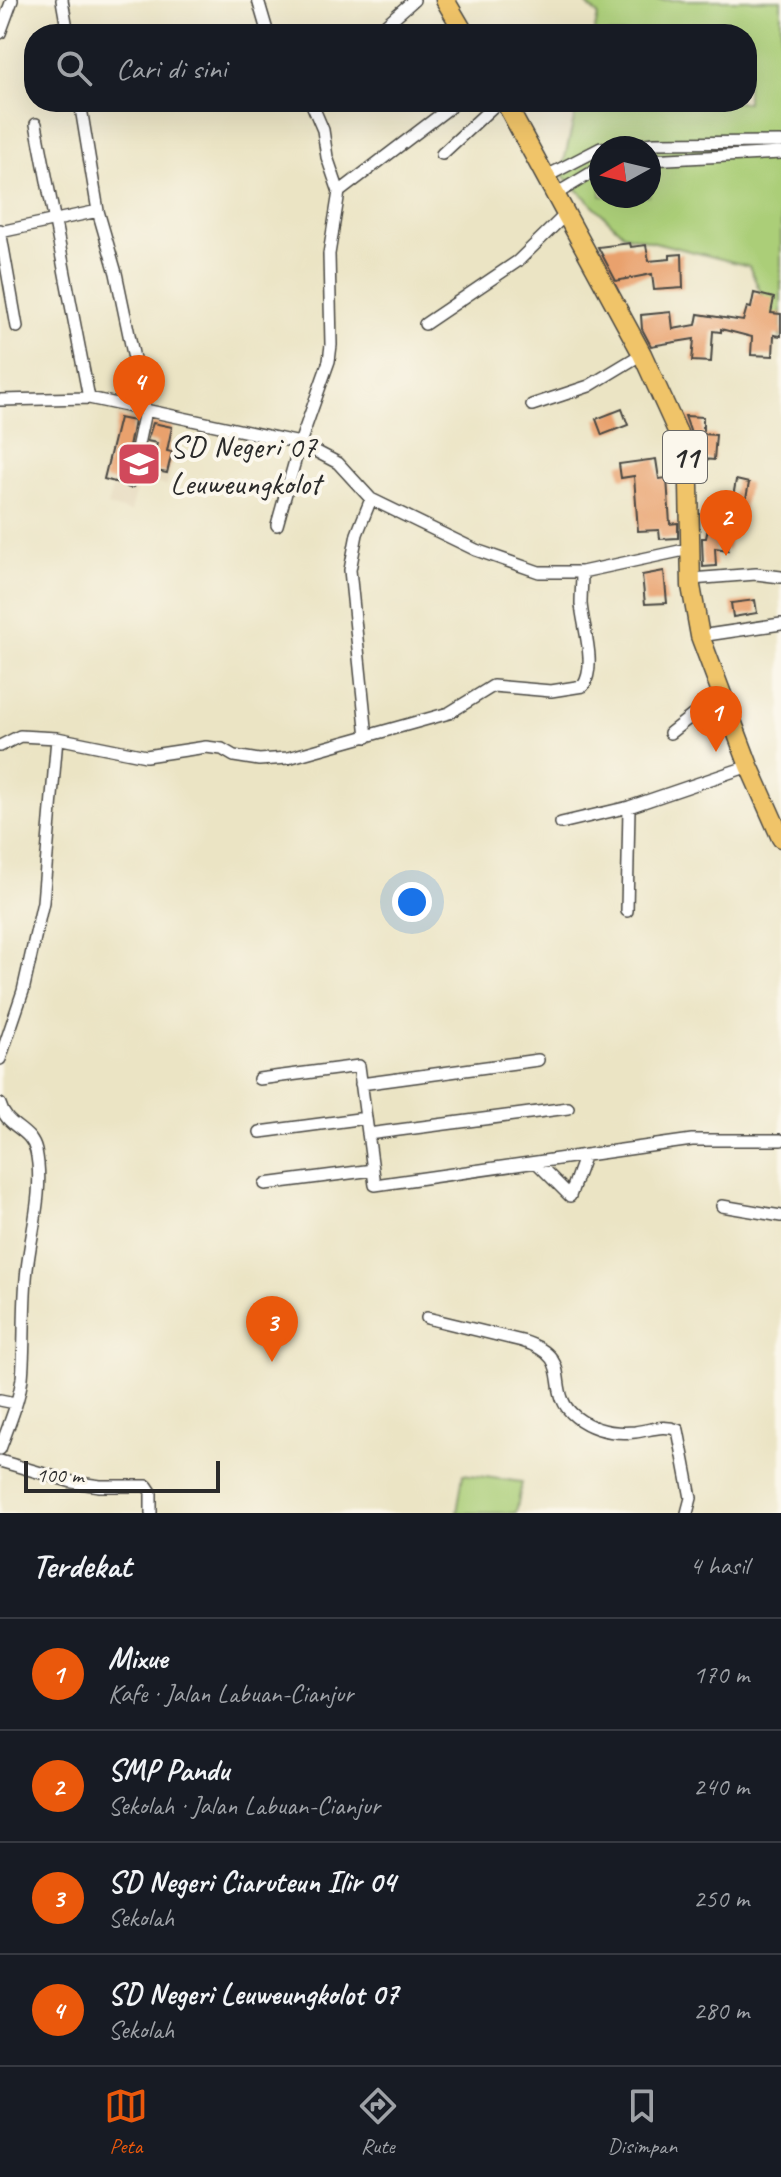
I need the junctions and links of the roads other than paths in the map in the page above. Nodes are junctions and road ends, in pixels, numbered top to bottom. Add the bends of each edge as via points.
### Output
1 (12, 0) edge
2 (62, 0) edge
3 (258, 0) edge
4 (414, 0) edge
5 (445, 0) edge
6 (66, 24) edge
7 (265, 24) edge
8 (386, 24) edge
9 (459, 24) edge
10 (0, 33) edge
11 (82, 112) edge
12 (315, 112) edge
13 (444, 112) edge
14 (487, 112) edge
15 (511, 112) edge
16 (36, 124) dead end
17 (781, 142) edge
18 (661, 143) edge
19 (781, 153) edge
20 (442, 154) dead end
21 (589, 154) edge
22 (661, 159) edge
23 (589, 174) edge
24 (547, 176) junction
25 (339, 192) junction
26 (556, 194) junction
27 (98, 211) junction
28 (566, 214) junction
29 (55, 220) junction
30 (0, 231) edge
31 (425, 324) dead end
32 (17, 327) dead end
33 (642, 354) junction
34 (89, 398) junction
35 (0, 400) edge
36 (532, 405) dead end
37 (145, 411) junction
38 (300, 443) junction
39 (130, 482) dead end
40 (371, 499) junction
41 (277, 525) dead end
42 (689, 549) junction
43 (582, 572) junction
44 (781, 577) edge
45 (691, 579) junction
46 (781, 624) edge
47 (700, 636) junction
48 (721, 693) junction
49 (670, 733) dead end
50 (367, 737) junction
51 (57, 738) junction
52 (0, 746) edge
53 (749, 766) junction
54 (629, 807) junction
55 (561, 823) dead end
56 (781, 838) edge
57 (627, 911) dead end
58 (0, 1059) edge
59 (538, 1060) dead end
60 (259, 1079) dead end
61 (361, 1084) junction
62 (0, 1104) edge
63 (568, 1108) dead end
64 (366, 1118) junction
65 (260, 1132) dead end
66 (368, 1134) junction
67 (781, 1140) edge
68 (584, 1157) junction
69 (537, 1163) junction
70 (373, 1170) junction
71 (265, 1184) dead end
72 (722, 1206) dead end
73 (781, 1216) edge
74 (427, 1318) dead end
75 (0, 1400) edge
76 (15, 1403) junction
77 (0, 1449) edge
78 (0, 1461) edge
79 (151, 1513) edge
80 (687, 1513) edge

1 - 10 street
2 - 6 street
3 - 7 street
4 - 8 street
5 - 9 highway
11 - 27 street
12 - 25 street
13 - 25 street
14 - 20 street
15 - 24 highway, 11
16 - 29 street
17 - 18 street
19 - 22 street
21 - 24 street
23 - 26 street
24 - 26 highway, 11
25 - 38 street via 329,254 329,361
26 - 28 highway, 11
27 - 29 street
27 - 37 street
28 - 31 street via 518,261
28 - 33 highway, 11
29 - 30 street
29 - 34 street
30 - 32 street
33 - 36 street via 589,386
33 - 42 highway, 11 via 683,444
34 - 35 street
34 - 37 street
37 - 38 street
37 - 39 street
38 - 40 street via 338,463
38 - 41 street
40 - 43 street via 476,550 539,572
40 - 50 street via 350,570
42 - 43 street
42 - 45 highway, 11
43 - 50 street via 589,649 583,686 551,691 493,686 449,713
44 - 45 street
45 - 47 highway, 11
46 - 47 street
47 - 48 highway, 11
48 - 49 street
48 - 53 highway, 11
50 - 51 street via 288,758 259,760 206,747 146,756
51 - 52 street via 20,736
51 - 58 street via 43,902 23,991
53 - 54 street
53 - 56 highway, 11
54 - 55 street
54 - 57 street
59 - 61 street
60 - 61 street via 359,1066
61 - 64 street
62 - 76 street via 9,1123 35,1145 39,1163 22,1378
63 - 66 street
64 - 65 street
64 - 66 street
66 - 70 street
67 - 68 street via 692,1140
68 - 69 street
68 - 69 street via 570,1196
69 - 70 street via 375,1185
70 - 71 street
72 - 73 street
74 - 80 street via 535,1345 550,1354 567,1409 586,1423 612,1432 667,1425 678,1430 691,1498
75 - 76 street
76 - 77 street
78 - 79 street via 72,1482 147,1486

